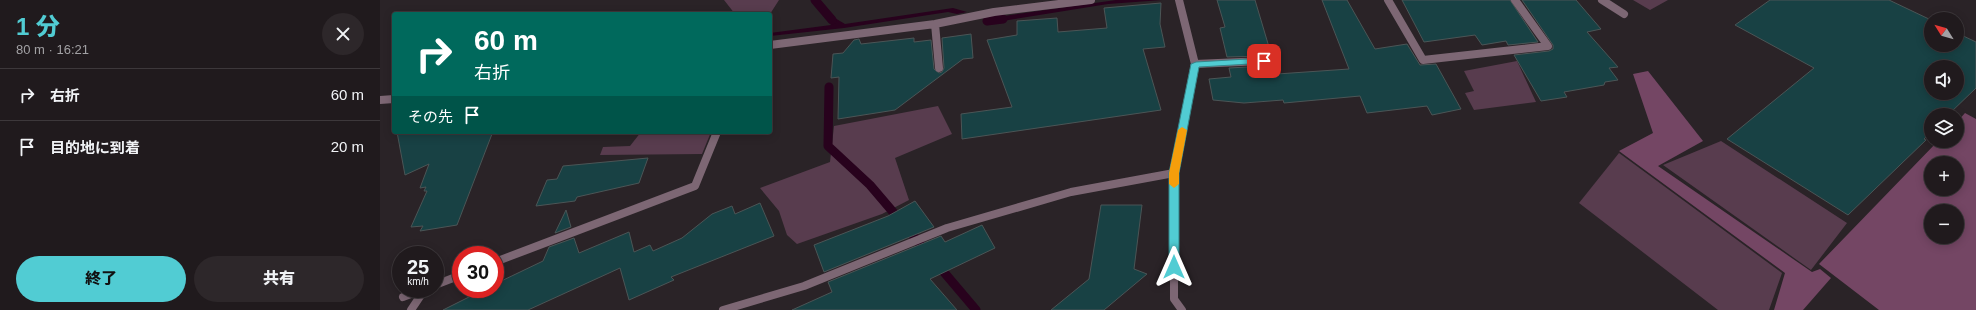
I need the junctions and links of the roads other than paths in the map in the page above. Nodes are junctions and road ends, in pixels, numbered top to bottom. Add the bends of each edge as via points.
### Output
1 (1091, 0) edge
2 (1179, 0) edge
3 (1388, 0) edge
4 (1514, 0) edge
5 (1602, 0) edge
6 (1624, 14) dead end
7 (935, 24) junction
8 (772, 45) edge
9 (1264, 61) dead end
10 (1196, 64) junction
11 (939, 68) dead end
12 (392, 99) edge
13 (380, 100) edge
14 (716, 134) edge
15 (1174, 173) junction
16 (504, 259) edge
17 (418, 298) edge
18 (411, 310) edge
19 (723, 310) edge
20 (1182, 310) edge

1 - 7 street via 994,12
2 - 10 street
3 - 4 street via 1423,60 1548,46
5 - 6 street
7 - 8 street
7 - 11 street
9 - 10 street
10 - 15 street
12 - 13 street
14 - 16 street via 696,186
15 - 19 street via 1071,192 948,228 804,286
15 - 20 street via 1174,299
17 - 18 street

